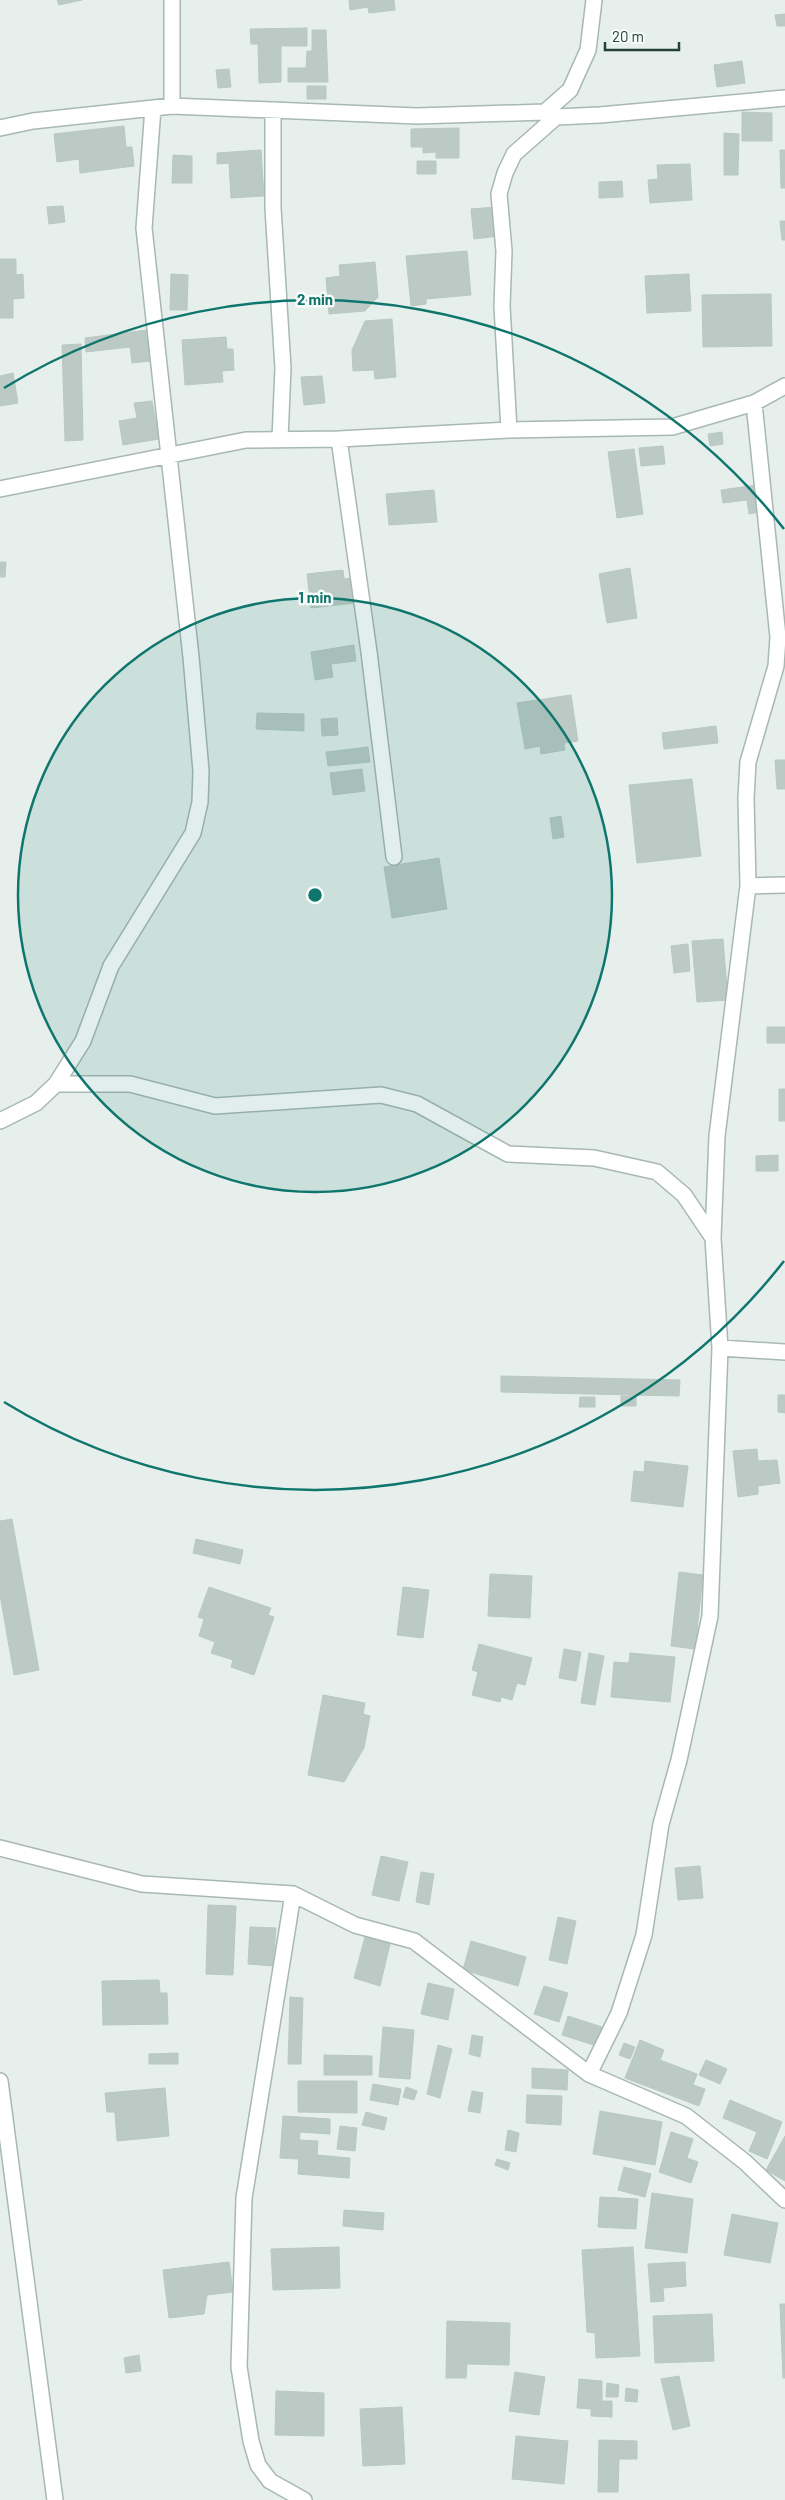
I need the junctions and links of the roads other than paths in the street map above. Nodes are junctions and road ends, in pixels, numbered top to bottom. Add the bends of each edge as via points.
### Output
1 (172, 0) edge
2 (594, 0) edge
3 (785, 98) edge
4 (172, 106) junction
5 (153, 108) junction
6 (273, 110) junction
7 (550, 114) junction
8 (0, 128) edge
9 (785, 386) edge
10 (754, 403) junction
11 (509, 430) junction
12 (280, 439) junction
13 (339, 440) junction
14 (168, 457) junction
15 (0, 489) edge
16 (394, 857) dead end
17 (785, 885) edge
18 (748, 886) junction
19 (56, 1084) junction
20 (0, 1120) edge
21 (713, 1238) junction
22 (720, 1348) junction
23 (785, 1352) edge
24 (0, 1848) edge
25 (293, 1894) junction
26 (589, 2074) junction
27 (0, 2082) edge
28 (785, 2200) edge
29 (55, 2500) edge
30 (304, 2500) edge

1 - 4 street
2 - 7 street via 588,50 570,90
3 - 7 street via 619,113
4 - 5 street
4 - 6 street
5 - 8 street
5 - 14 street via 144,228
6 - 7 street via 417,116
6 - 12 street via 273,208 283,368
7 - 11 street via 514,154 499,194 504,251 502,306
9 - 10 street
10 - 11 street via 672,427
10 - 18 street via 778,637 776,666 748,762
11 - 13 street
12 - 13 street
12 - 14 street via 228,443
13 - 16 street
14 - 15 street
14 - 19 street via 202,771 200,802 193,833 112,966 83,1041
17 - 18 street
18 - 21 street via 717,1136
19 - 20 street via 36,1103
19 - 21 street via 130,1084 215,1106 381,1095 417,1104 508,1154 594,1158 657,1172 684,1195
21 - 22 street
22 - 23 street
22 - 26 street via 710,1616 679,1760 661,1824 644,1935 619,2013
24 - 25 street via 142,1884
25 - 26 street via 355,1925 414,1941
25 - 30 street via 244,2198 239,2367 258,2465 270,2481
26 - 28 street via 686,2116 745,2162
27 - 29 street

